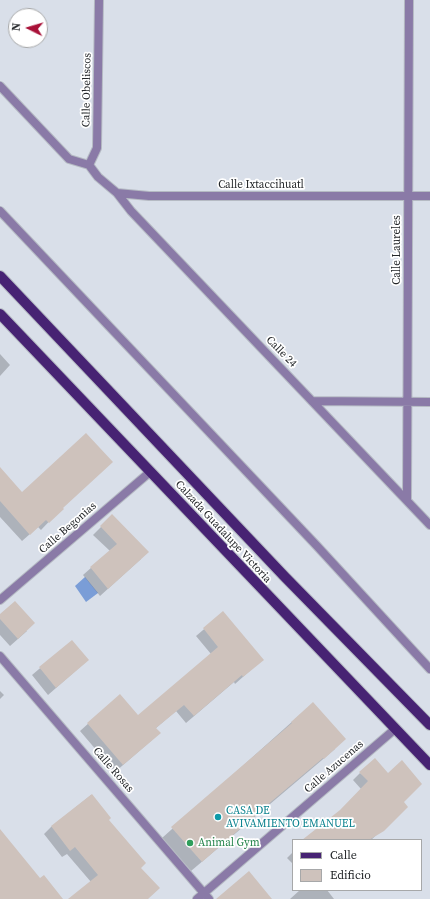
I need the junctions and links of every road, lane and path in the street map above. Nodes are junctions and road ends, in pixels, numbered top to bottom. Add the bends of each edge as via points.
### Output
1 (99, 0) edge
2 (409, 0) edge
3 (0, 86) edge
4 (89, 165) junction
5 (117, 193) junction
6 (408, 196) junction
7 (430, 196) edge
8 (0, 212) edge
9 (0, 276) edge
10 (0, 314) edge
11 (312, 401) junction
12 (407, 402) junction
13 (430, 402) edge
14 (150, 472) junction
15 (407, 500) junction
16 (430, 525) edge
17 (0, 600) edge
18 (0, 656) edge
19 (430, 669) edge
20 (430, 725) edge
21 (395, 729) junction
22 (430, 765) edge
23 (206, 896) edge
24 (197, 899) edge

1 - 4 street, Calle Obeliscos via 97,148
2 - 6 street, Calle Laureles
3 - 4 street via 70,159
4 - 5 street via 98,177
5 - 6 street, Calle Ixtaccihuatl via 149,196
5 - 11 street, Calle 24 via 131,211
6 - 7 street, Calle Ixtaccihuatl
6 - 12 street, Calle Laureles
8 - 19 street via 318,546
9 - 20 main road, Calzada Guadalupe Victoria via 284,577
10 - 14 main road, Calzada Guadalupe Victoria
11 - 12 street
11 - 15 street, Calle 24
12 - 13 street
12 - 15 street, Calle Laureles
14 - 17 street, Calle Begonias
14 - 21 main road, Calzada Guadalupe Victoria
15 - 16 street, Calle 24
18 - 23 street, Calle Rosas
21 - 22 main road, Calzada Guadalupe Victoria
21 - 23 street, Calle Azucenas
23 - 24 street, Calle Azucenas

